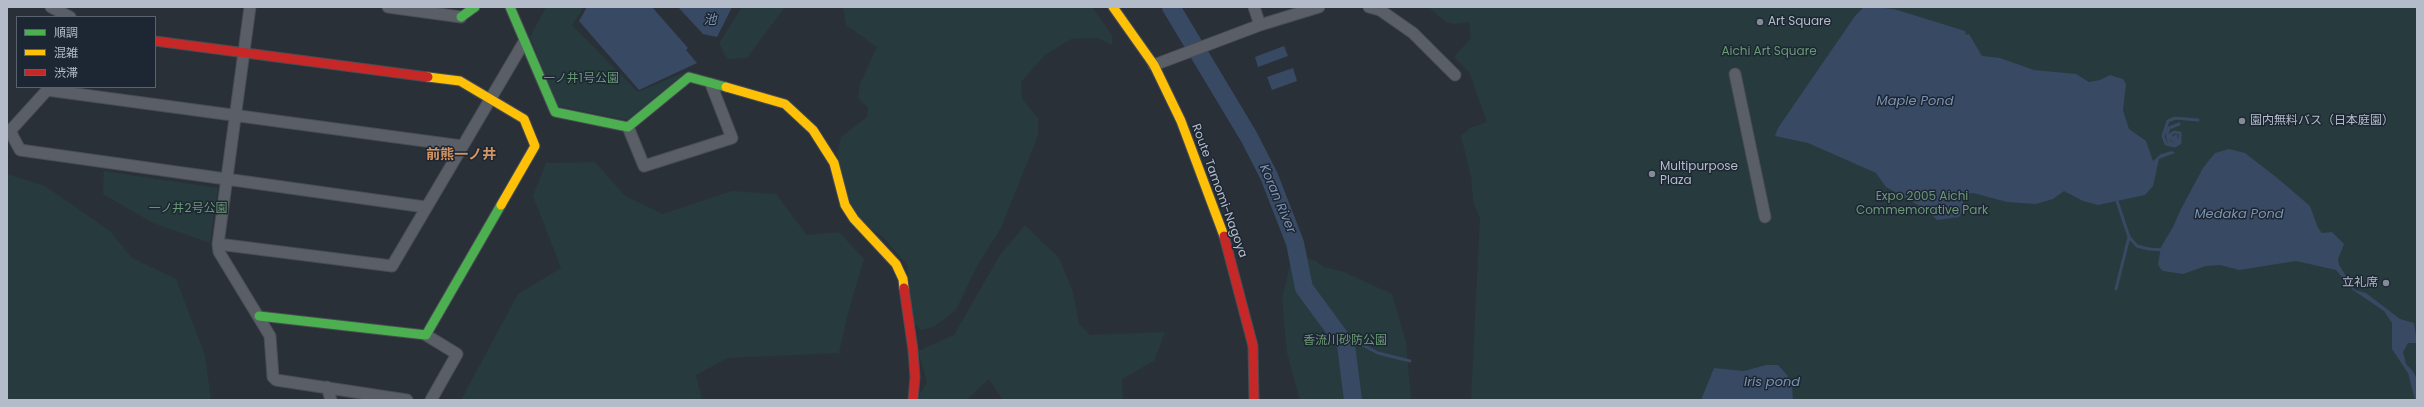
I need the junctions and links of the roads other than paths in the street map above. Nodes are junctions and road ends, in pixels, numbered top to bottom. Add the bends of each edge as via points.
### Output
1 (51, 7) edge
2 (250, 7) edge
3 (388, 7) edge
4 (475, 7) edge
5 (510, 7) edge
6 (1113, 7) edge
7 (1254, 7) edge
8 (1320, 7) edge
9 (1369, 7) edge
10 (68, 16) edge
11 (461, 17) joint
12 (1260, 25) junction
13 (156, 41) edge
14 (524, 42) junction
15 (243, 53) junction
16 (1154, 64) junction
17 (1735, 74) dead end
18 (1455, 75) dead end
19 (711, 84) junction
20 (48, 89) edge
21 (490, 99) junction
22 (236, 116) junction
23 (628, 127) junction
24 (462, 146) junction
25 (228, 179) junction
26 (425, 208) junction
27 (1765, 217) dead end
28 (218, 244) junction
29 (259, 316) junction
30 (426, 335) junction
31 (327, 388) junction
32 (331, 400) edge
33 (407, 400) edge
34 (431, 400) edge
35 (913, 400) edge
36 (1254, 400) edge

1 - 10 street
2 - 15 street
3 - 11 street
4 - 11 street
5 - 14 street
6 - 16 street, Route Tamomi-Nagoya
7 - 12 street
8 - 12 street
9 - 18 street via 1380,10 1409,30
12 - 16 street
13 - 15 street
14 - 21 street
14 - 23 street via 555,112
15 - 21 street via 460,81
15 - 22 street
16 - 36 street, Route Tamomi-Nagoya via 1181,121 1230,254 1253,346
17 - 27 street
19 - 23 street via 689,78
19 - 23 street via 732,138 644,166
19 - 35 street via 785,104 814,130 834,163 845,205 854,219 896,264 903,279 913,350
20 - 22 street
20 - 25 street via 10,131 20,150
21 - 24 street
21 - 30 street via 524,119 535,146
22 - 24 street
22 - 25 street
24 - 26 street
25 - 26 street
25 - 28 street
26 - 28 street via 392,266
28 - 29 street via 219,252
29 - 30 street
29 - 31 street via 270,336 273,377 276,380
30 - 34 street via 457,354
31 - 32 street
31 - 33 street

